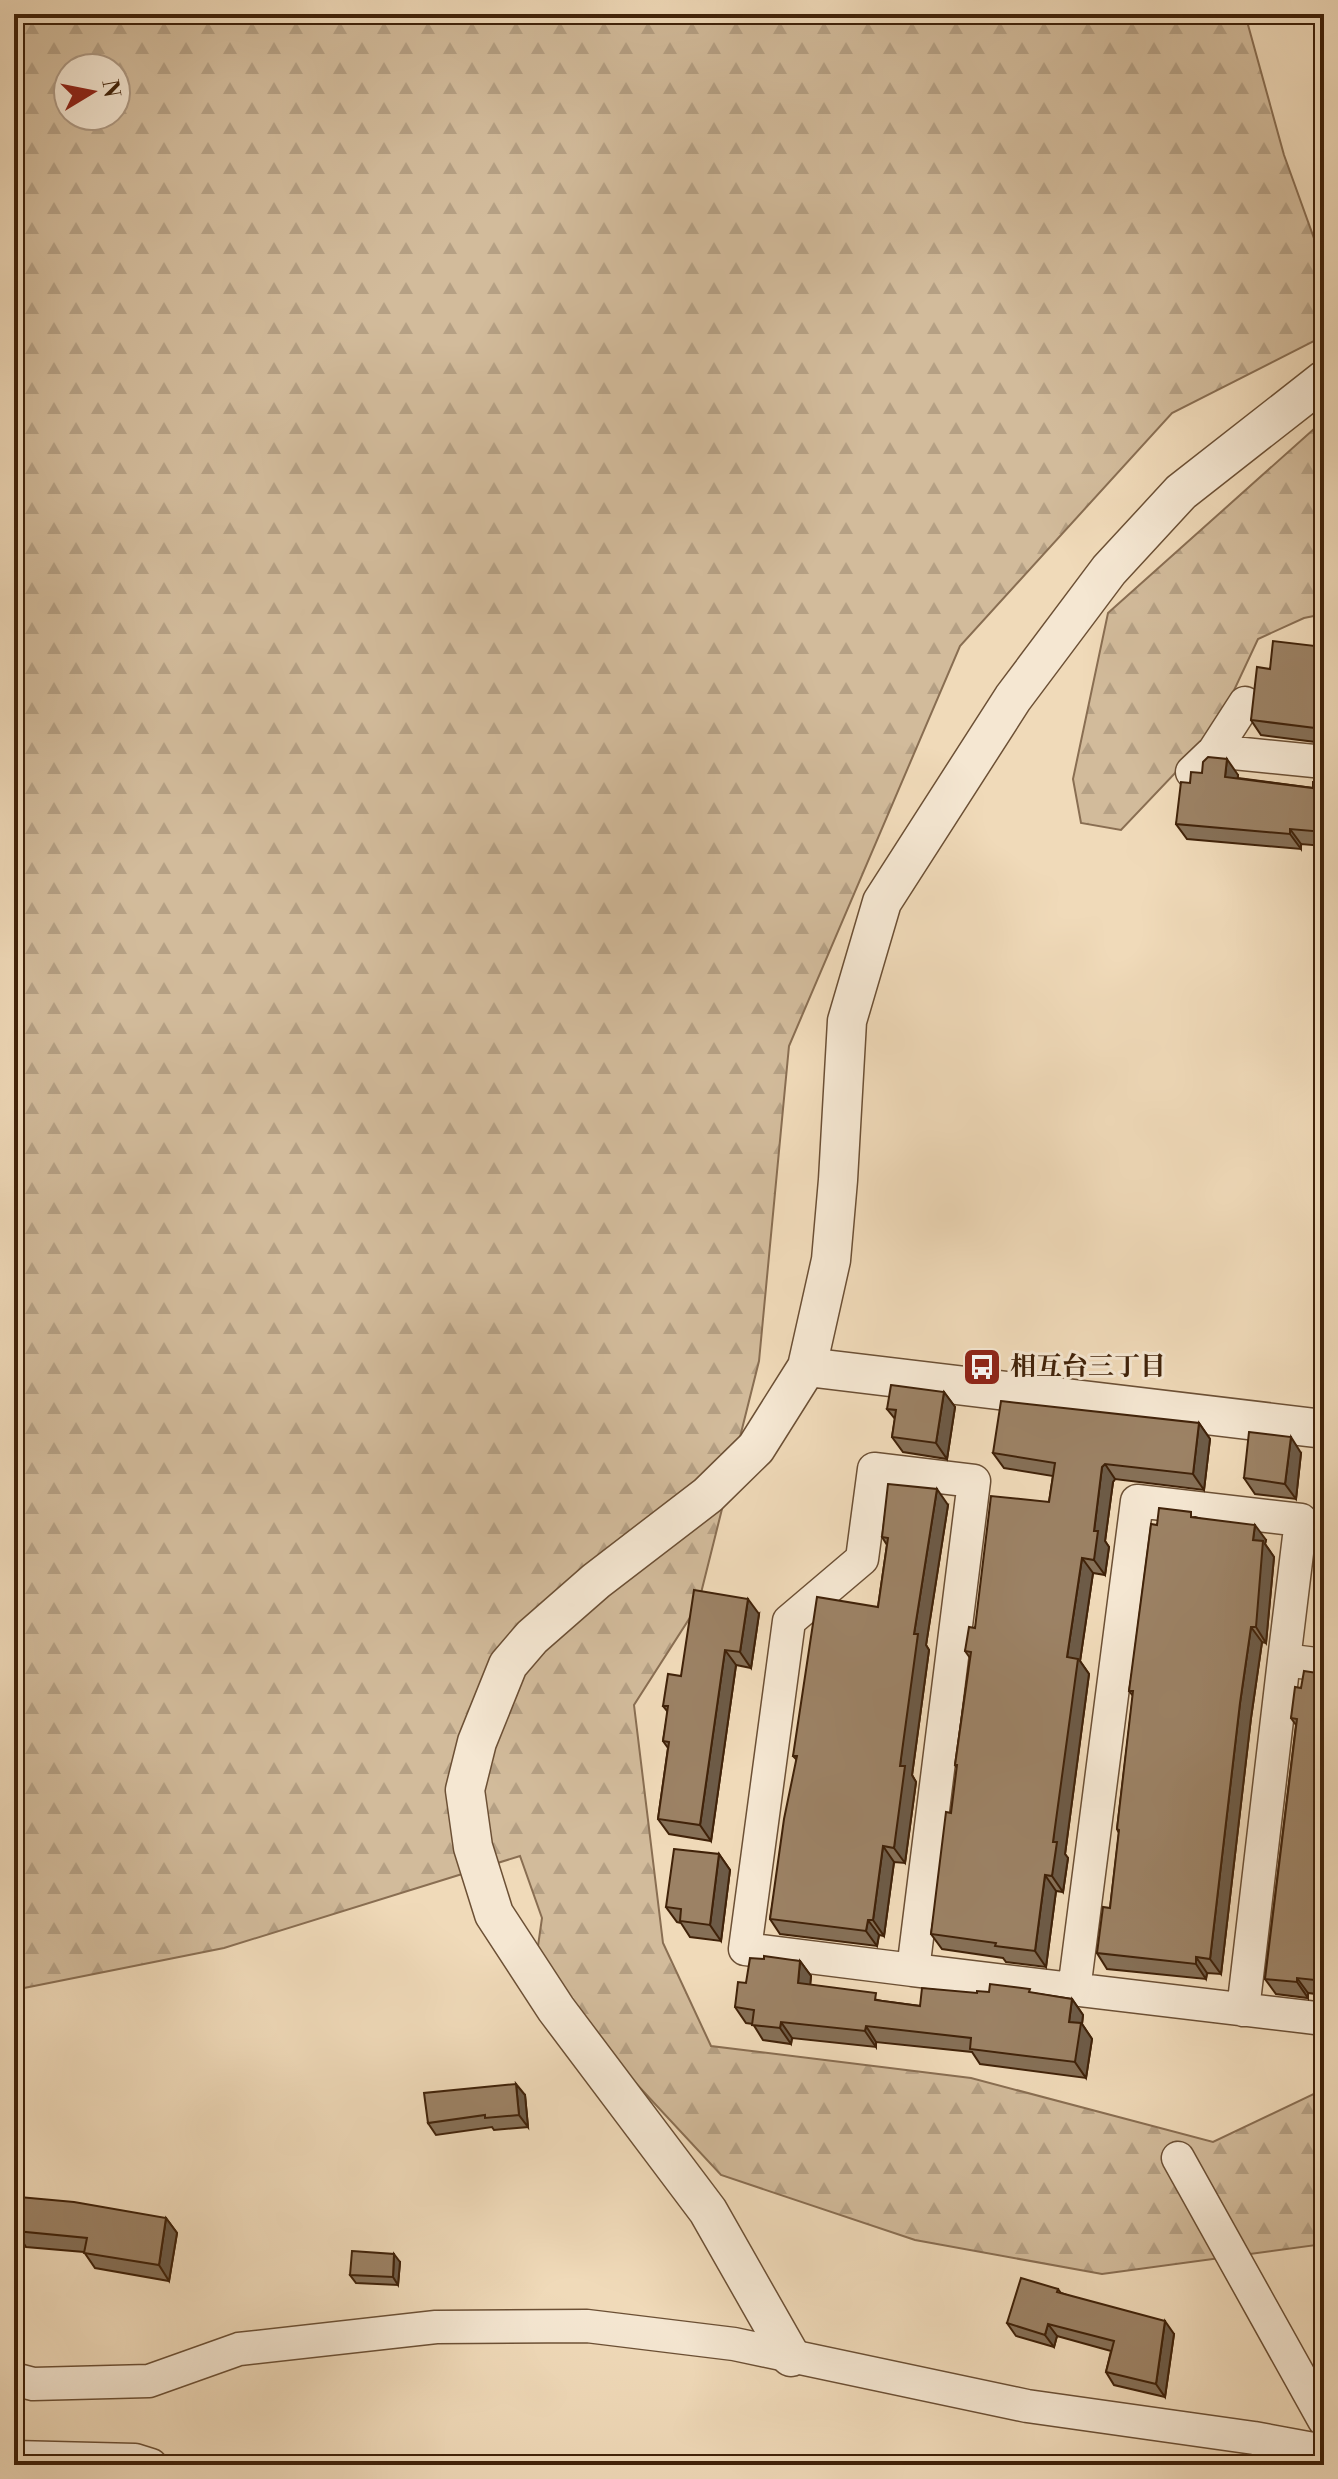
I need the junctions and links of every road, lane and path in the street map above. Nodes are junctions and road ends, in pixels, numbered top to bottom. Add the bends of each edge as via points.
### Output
1 (1324, 380) edge
2 (1245, 703) dead end
3 (1324, 762) edge
4 (807, 1367) junction
5 (1324, 1429) edge
6 (1284, 1660) junction
7 (1324, 1665) edge
8 (913, 1970) junction
9 (1074, 1990) junction
10 (1243, 2010) junction
11 (1324, 2019) edge
12 (1178, 2158) dead end
13 (791, 2357) junction
14 (14, 2379) edge
15 (1324, 2420) edge
16 (1324, 2451) edge
17 (14, 2457) edge
18 (151, 2465) edge

1 - 4 street via 1181,492 1109,570 1013,698 882,902 847,1021 831,1260
2 - 3 street via 1203,761
4 - 5 street
4 - 13 street via 756,1448 708,1495 596,1581 508,1665 477,1742 465,1790 473,1847 494,1914 556,2009 708,2211
6 - 7 street
6 - 9 street via 1301,1520 1137,1501
6 - 10 street
8 - 8 street via 974,1481 874,1469 862,1559 789,1621 745,1949
8 - 9 street
9 - 10 street
10 - 11 street
12 - 15 street
13 - 14 street via 734,2344 587,2326 436,2327 239,2349 149,2381 33,2384
13 - 16 street via 1027,2406
17 - 18 street via 135,2460

